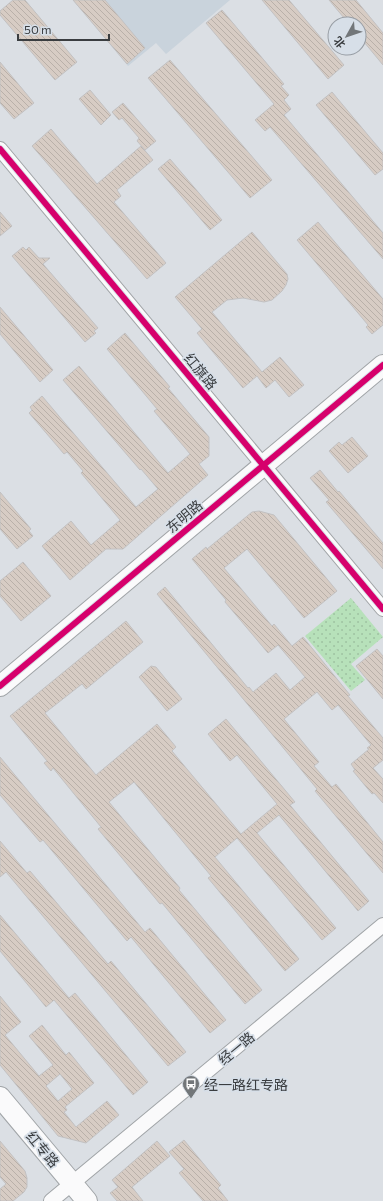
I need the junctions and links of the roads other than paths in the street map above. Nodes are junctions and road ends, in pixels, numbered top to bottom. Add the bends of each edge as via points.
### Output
1 (0, 149) edge
2 (383, 365) edge
3 (263, 465) junction
4 (383, 609) edge
5 (0, 686) edge
6 (383, 925) edge
7 (0, 1097) edge
8 (72, 1184) junction
9 (51, 1201) edge
10 (87, 1201) edge

1 - 3 street, 红旗路
2 - 3 street, 东明路
3 - 4 street, 红旗路
3 - 5 street, 东明路
6 - 8 street, 经一路
7 - 8 street, 红专路
8 - 9 street, 经一路
8 - 10 street, 红专路

